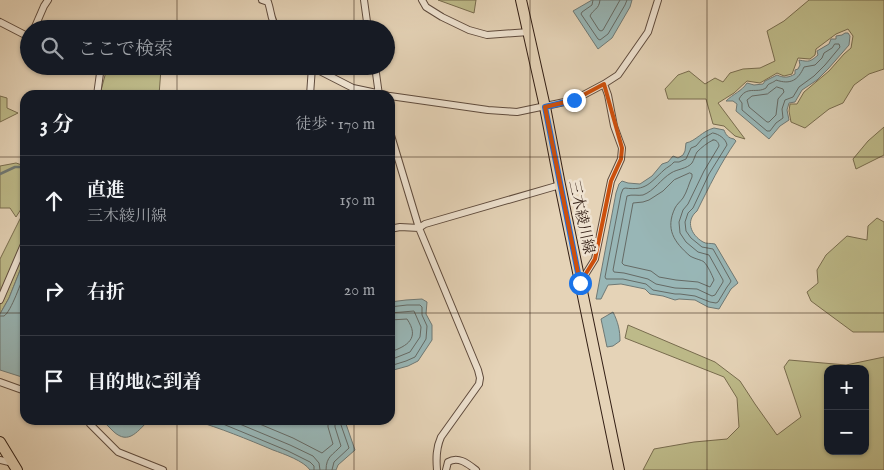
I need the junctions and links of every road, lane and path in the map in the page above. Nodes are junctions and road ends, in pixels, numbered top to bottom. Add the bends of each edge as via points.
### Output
1 (48, 0) edge
2 (262, 0) edge
3 (364, 0) edge
4 (422, 0) edge
5 (521, 0) edge
6 (658, 0) edge
7 (38, 20) edge
8 (272, 20) edge
9 (367, 20) edge
10 (0, 22) edge
11 (20, 32) edge
12 (529, 32) junction
13 (100, 75) edge
14 (311, 75) edge
15 (328, 75) edge
16 (377, 75) edge
17 (604, 84) junction
18 (98, 90) edge
19 (310, 90) edge
20 (357, 90) edge
21 (380, 90) edge
22 (395, 97) edge
23 (545, 107) junction
24 (395, 149) edge
25 (560, 185) junction
26 (395, 228) edge
27 (419, 228) junction
28 (20, 254) edge
29 (580, 283) junction
30 (0, 300) edge
31 (0, 382) edge
32 (20, 388) edge
33 (91, 425) edge
34 (0, 442) edge
35 (0, 460) edge
36 (15, 467) edge
37 (163, 470) edge
38 (437, 470) edge
39 (446, 470) edge
40 (476, 470) edge
41 (619, 470) edge

1 - 7 street
2 - 8 street via 268,2
3 - 9 street
4 - 12 street via 426,7 469,30 487,35
5 - 12 main road, 三木綾川線
6 - 17 street via 648,32 618,75
10 - 11 street
12 - 23 main road, 三木綾川線
13 - 18 street
14 - 19 street
15 - 20 street
16 - 21 street
17 - 23 street via 574,100
17 - 29 street via 622,148 622,159 612,180 595,259
22 - 23 street via 517,112
23 - 25 main road, 三木綾川線
24 - 27 street
25 - 27 street
25 - 29 main road, 三木綾川線
26 - 27 street
27 - 38 street via 480,378 437,445
28 - 30 street
29 - 41 main road, 三木綾川線
31 - 32 street
33 - 37 street via 118,452
34 - 36 main road
35 - 36 street
39 - 40 street via 448,462 456,459

